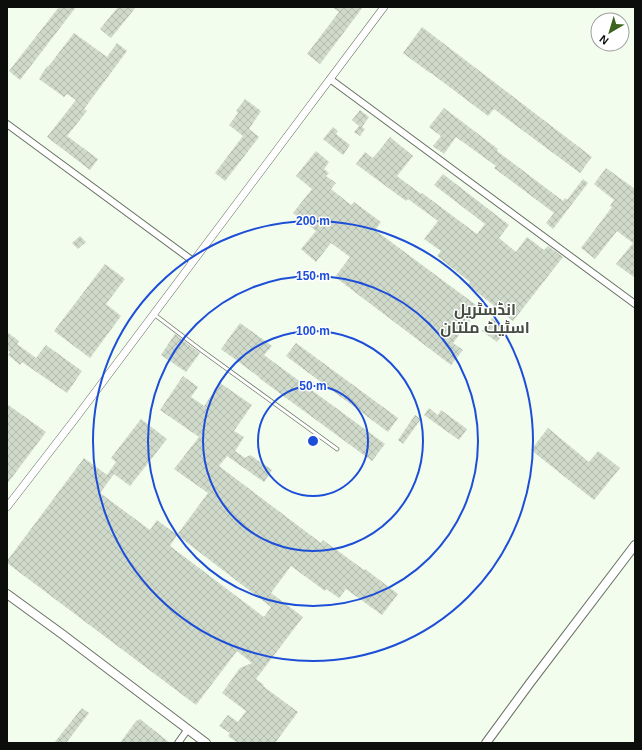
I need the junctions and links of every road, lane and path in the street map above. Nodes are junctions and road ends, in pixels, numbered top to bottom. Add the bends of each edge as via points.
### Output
1 (384, 7) edge
2 (330, 79) junction
3 (7, 124) edge
4 (193, 261) junction
5 (635, 304) edge
6 (154, 314) junction
7 (337, 449) dead end
8 (7, 507) edge
9 (635, 545) edge
10 (7, 594) edge
11 (188, 730) junction
12 (178, 743) edge
13 (206, 743) edge
14 (486, 743) edge

1 - 2 street
2 - 4 street
2 - 5 street
3 - 4 street
4 - 6 street
6 - 7 lane
6 - 8 street
9 - 14 main road
10 - 11 main road
11 - 12 street
11 - 13 main road

